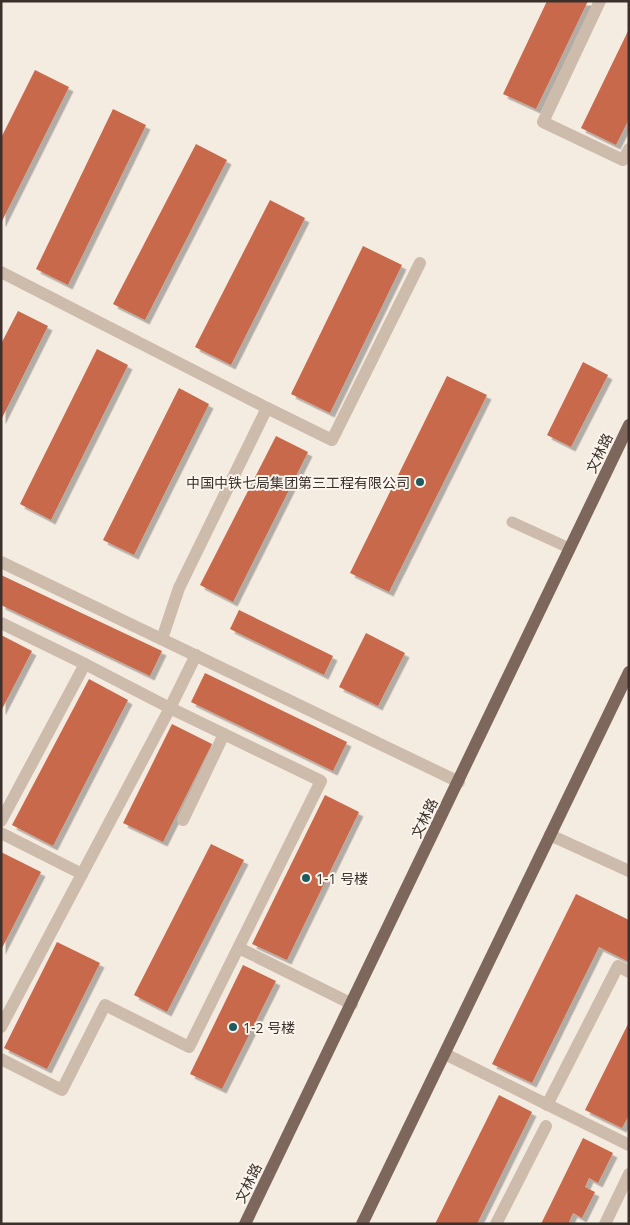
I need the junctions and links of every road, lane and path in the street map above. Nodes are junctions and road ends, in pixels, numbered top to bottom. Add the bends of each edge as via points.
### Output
1 (600, 1) edge
2 (629, 148) edge
3 (420, 263) dead end
4 (1, 272) edge
5 (266, 408) junction
6 (629, 425) edge
7 (512, 522) dead end
8 (569, 548) junction
9 (1, 562) edge
10 (1, 623) edge
11 (162, 639) junction
12 (196, 655) junction
13 (84, 664) junction
14 (629, 672) edge
15 (170, 708) junction
16 (224, 734) junction
17 (459, 782) junction
18 (183, 820) dead end
19 (1, 821) edge
20 (1, 833) edge
21 (550, 835) junction
22 (629, 871) edge
23 (82, 874) junction
24 (239, 948) junction
25 (629, 972) edge
26 (352, 1004) junction
27 (1, 1027) edge
28 (445, 1054) junction
29 (1, 1059) edge
30 (548, 1105) junction
31 (546, 1126) dead end
32 (629, 1145) edge
33 (629, 1174) edge
34 (246, 1224) edge
35 (362, 1224) edge
36 (496, 1224) edge
37 (605, 1224) edge

1 - 2 street via 543,122 623,160
3 - 5 street via 332,440
4 - 5 street
5 - 11 street via 179,588
6 - 8 main road, 文林路
7 - 8 lane
8 - 17 main road, 文林路
9 - 11 street
10 - 13 street
11 - 12 street
12 - 15 street
12 - 17 street
13 - 15 street
13 - 19 street
14 - 21 main road
15 - 16 street
15 - 23 street
16 - 18 street
16 - 24 street via 321,781
17 - 26 main road, 文林路
20 - 23 street
21 - 22 street
21 - 28 main road
23 - 27 street
24 - 26 street
24 - 29 street via 188,1047 105,1005 62,1090
25 - 30 street via 618,966
26 - 34 main road, 文林路
28 - 30 street
28 - 35 main road
30 - 32 street
31 - 36 street
33 - 37 street

